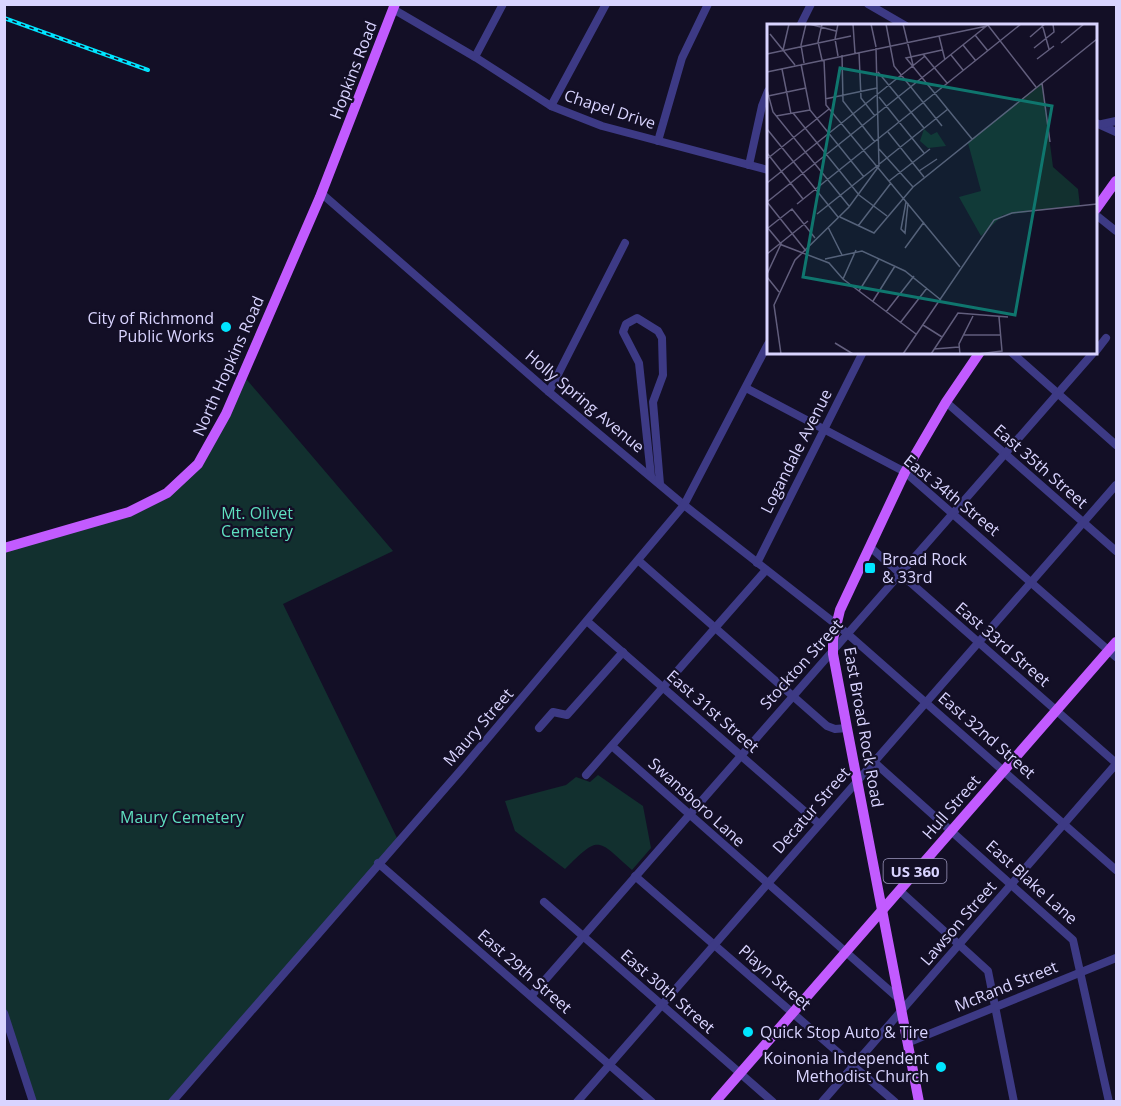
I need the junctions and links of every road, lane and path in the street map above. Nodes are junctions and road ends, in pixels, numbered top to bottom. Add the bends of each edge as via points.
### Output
1 (503, 4) edge
2 (606, 4) edge
3 (708, 4) edge
4 (811, 4) edge
5 (868, 4) edge
6 (394, 7) edge
7 (801, 24) edge
8 (903, 24) edge
9 (476, 57) junction
10 (767, 94) edge
11 (551, 106) junction
12 (1116, 121) edge
13 (1099, 124) edge
14 (1116, 132) edge
15 (658, 141) junction
16 (339, 147) joint
17 (749, 165) junction
18 (767, 170) edge
19 (1116, 181) edge
20 (321, 193) junction
21 (1097, 206) edge
22 (1097, 217) edge
23 (1116, 231) edge
24 (625, 243) dead end
25 (1106, 338) dead end
26 (767, 346) edge
27 (1097, 349) edge
28 (862, 354) edge
29 (979, 354) edge
30 (1013, 354) edge
31 (1093, 354) edge
32 (746, 388) junction
33 (549, 392) junction
34 (1058, 394) junction
35 (946, 402) junction
36 (824, 430) junction
37 (1116, 445) edge
38 (1005, 454) junction
39 (905, 472) junction
40 (651, 476) junction
41 (660, 484) junction
42 (1116, 484) edge
43 (684, 504) junction
44 (953, 514) junction
45 (1083, 522) junction
46 (870, 547) junction
47 (4, 548) edge
48 (1116, 551) edge
49 (639, 561) junction
50 (757, 563) junction
51 (766, 570) junction
52 (900, 574) junction
53 (1031, 581) junction
54 (588, 622) junction
55 (836, 624) junction
56 (715, 628) junction
57 (849, 635) junction
58 (978, 642) junction
59 (1114, 650) edge
60 (623, 652) junction
61 (833, 654) junction
62 (662, 687) junction
63 (793, 696) junction
64 (926, 702) junction
65 (1056, 710) junction
66 (539, 728) dead end
67 (847, 728) junction
68 (612, 746) junction
69 (740, 755) junction
70 (874, 762) junction
71 (1116, 764) edge
72 (1004, 770) junction
73 (586, 775) dead end
74 (857, 781) junction
75 (688, 815) junction
76 (818, 823) junction
77 (1064, 824) junction
78 (952, 830) junction
79 (378, 864) junction
80 (1116, 870) edge
81 (635, 876) junction
82 (766, 884) junction
83 (1012, 884) junction
84 (899, 890) junction
85 (544, 902) dead end
86 (882, 910) junction
87 (583, 937) junction
88 (714, 944) junction
89 (960, 944) junction
90 (844, 952) junction
91 (1116, 958) edge
92 (1082, 972) junction
93 (531, 996) junction
94 (898, 998) junction
95 (662, 1005) junction
96 (994, 1007) junction
97 (901, 1011) junction
98 (792, 1012) junction
99 (4, 1013) edge
100 (907, 1042) junction
101 (609, 1065) junction
102 (853, 1065) junction
103 (740, 1072) junction
104 (33, 1101) edge
105 (172, 1101) edge
106 (577, 1101) edge
107 (652, 1101) edge
108 (715, 1101) edge
109 (773, 1101) edge
110 (822, 1101) edge
111 (895, 1101) edge
112 (919, 1101) edge
113 (1014, 1101) edge
114 (1109, 1101) edge

1 - 9 street
2 - 11 street
3 - 15 street via 682,58
4 - 7 street
5 - 8 street
6 - 9 street, Chapel Drive
6 - 16 main road, Hopkins Road
9 - 11 street, Chapel Drive
10 - 17 street
11 - 15 street, Chapel Drive via 602,126
12 - 13 street
13 - 14 street
15 - 17 street, Chapel Drive
16 - 20 main road, North Hopkins Road
17 - 18 street, Chapel Drive
19 - 21 main road
20 - 33 street, Holly Spring Avenue
20 - 47 main road, North Hopkins Road via 226,414 195,468 166,493 129,512
22 - 23 street
24 - 33 street
25 - 27 street, Stockton Street
26 - 32 street, Maury Street
28 - 36 street, Logandale Avenue
29 - 35 main road, East Broad Rock Road
30 - 34 street
31 - 34 street, Stockton Street
32 - 36 street, East 34th Street
32 - 43 street, Maury Street
33 - 40 street, Holly Spring Avenue
34 - 37 street
34 - 38 street, Stockton Street
35 - 38 street, East 35th Street
35 - 39 main road, East Broad Rock Road
36 - 39 street, East 34th Street
36 - 50 street, Logandale Avenue
38 - 44 street, Stockton Street
38 - 45 street, East 35th Street
39 - 44 street, East 34th Street
39 - 46 main road, East Broad Rock Road
40 - 41 street, Holly Spring Avenue
40 - 41 street via 639,363 623,332 626,324 637,318 662,338 663,375 653,402
41 - 43 street, Holly Spring Avenue
42 - 45 street, Decatur Street
43 - 49 street, Maury Street
43 - 50 street, Holly Spring Avenue
44 - 52 street, Stockton Street
44 - 53 street, East 34th Street
45 - 48 street, East 35th Street
45 - 53 street, Decatur Street
46 - 52 street, East 33rd Street
46 - 55 main road, East Broad Rock Road
49 - 54 street, Maury Street
49 - 56 street
50 - 51 street, Holly Spring Avenue
51 - 55 street, Holly Spring Avenue
51 - 56 street
52 - 57 street, Stockton Street
52 - 58 street, East 33rd Street
53 - 58 street, Decatur Street
53 - 59 street, East 34th Street
54 - 60 street, East 31st Street
54 - 79 street, Maury Street
55 - 57 street, East 32nd Street
55 - 61 main road, East Broad Rock Road
56 - 62 street
56 - 63 street
57 - 61 street, Stockton Street
57 - 64 street, East 32nd Street
58 - 64 street, Decatur Street
58 - 65 street, East 33rd Street
59 - 65 main road, Hull Street / US 360
60 - 62 street, East 31st Street
60 - 66 street via 567,715 553,712
61 - 63 street, Stockton Street
61 - 67 main road, East Broad Rock Road
62 - 68 street
62 - 69 street, East 31st Street
63 - 67 street via 827,726
63 - 69 street, Stockton Street
64 - 70 street, Decatur Street
64 - 72 street, East 32nd Street
65 - 71 street, East 33rd Street
65 - 72 main road, Hull Street / US 360
67 - 74 main road, East Broad Rock Road
68 - 73 street
68 - 75 street, Swansboro Lane
69 - 75 street, Stockton Street
69 - 76 street, East 31st Street
70 - 74 street, Decatur Street
70 - 78 street, East Blake Lane
71 - 77 street, Lawson Street
72 - 77 street, East 32nd Street
72 - 78 main road, Hull Street / US 360
74 - 76 street, Decatur Street
74 - 86 main road, East Broad Rock Road
75 - 81 street, Stockton Street
75 - 82 street, Swansboro Lane
76 - 82 street, Decatur Street
77 - 80 street, East 32nd Street
77 - 83 street, Lawson Street
78 - 83 street, East Blake Lane
78 - 84 main road, Hull Street / US 360
79 - 93 street, East 29th Street
79 - 105 street, Maury Street
81 - 87 street, Stockton Street
81 - 88 street, Playn Street
82 - 88 street, Decatur Street
82 - 90 street, Swansboro Lane
83 - 89 street, Lawson Street
83 - 92 street, East Blake Lane via 1073,940
84 - 86 main road, Hull Street / US 360
84 - 89 street
85 - 87 street, East 30th Street
86 - 90 main road, Hull Street / US 360
86 - 94 main road, East Broad Rock Road
87 - 93 street, Stockton Street
87 - 95 street, East 30th Street
88 - 95 street, Decatur Street
88 - 98 street, Playn Street
89 - 96 street via 988,971
89 - 97 street, Lawson Street
90 - 94 street, Swansboro Lane
90 - 98 main road, Hull Street / US 360
91 - 92 street, McRand Street
92 - 96 street, McRand Street
92 - 114 street, East Blake Lane
93 - 101 street, East 29th Street
94 - 97 main road, East Broad Rock Road
95 - 101 street, Decatur Street
95 - 103 street, East 30th Street
96 - 100 street, McRand Street
96 - 113 street
97 - 100 main road, East Broad Rock Road
97 - 102 street, Lawson Street
98 - 102 street, Playn Street
98 - 103 main road, Hull Street / US 360
99 - 104 street
100 - 112 main road, East Broad Rock Road
101 - 106 street, Decatur Street
101 - 107 street, East 29th Street
102 - 110 street, Lawson Street
102 - 111 street, Playn Street
103 - 108 main road, Hull Street / US 360
103 - 109 street, East 30th Street

